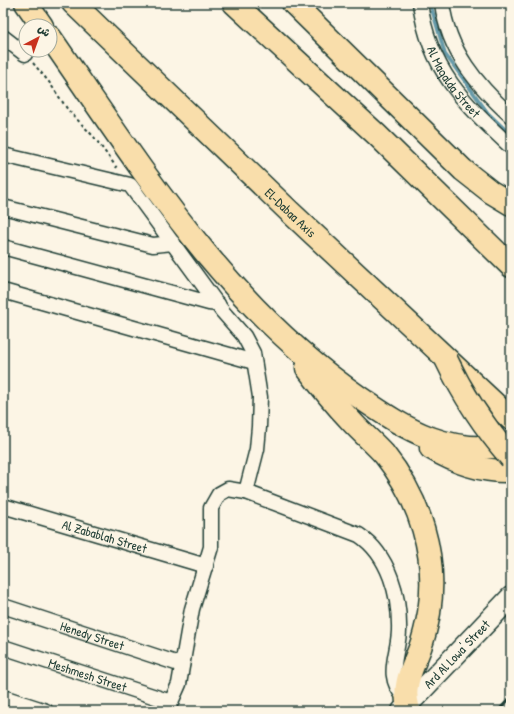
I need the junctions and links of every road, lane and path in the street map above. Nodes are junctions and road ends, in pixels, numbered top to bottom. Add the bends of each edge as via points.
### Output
1 (73, 3) edge
2 (234, 3) edge
3 (293, 3) edge
4 (420, 3) edge
5 (442, 3) edge
6 (29, 4) edge
7 (37, 18) edge
8 (3, 19) edge
9 (6, 34) edge
10 (18, 47) edge
11 (58, 49) edge
12 (3, 50) edge
13 (18, 53) edge
14 (28, 58) edge
15 (511, 116) edge
16 (511, 147) edge
17 (3, 155) edge
18 (130, 186) junction
19 (511, 204) edge
20 (3, 207) edge
21 (173, 243) junction
22 (3, 247) edge
23 (511, 266) edge
24 (3, 291) edge
25 (218, 304) junction
26 (292, 346) junction
27 (446, 359) junction
28 (254, 362) junction
29 (511, 420) edge
30 (407, 429) junction
31 (511, 445) edge
32 (511, 458) edge
33 (511, 471) edge
34 (246, 492) junction
35 (3, 506) edge
36 (206, 566) junction
37 (511, 597) edge
38 (3, 606) edge
39 (3, 647) edge
40 (182, 665) junction
41 (3, 697) edge
42 (405, 705) edge
43 (169, 707) edge
44 (46, 711) edge

1 - 27 highway, El-Dabaa Axis
2 - 23 highway via 377,135
3 - 19 highway via 463,170
4 - 16 street, Al Maqalda Street via 429,42 440,67 472,110
5 - 15 street, Al Maqalda Street via 448,29 464,65 480,86
6 - 7 highway
8 - 9 path
9 - 10 street
11 - 26 highway via 160,196 201,250
12 - 13 street
14 - 18 path via 68,110 94,137
17 - 18 street
18 - 21 street
20 - 21 street via 153,246
21 - 25 street
22 - 25 street
24 - 28 street
25 - 28 street via 244,336 253,353
26 - 30 highway via 348,390
26 - 42 highway via 336,405 393,466 411,496 424,528 430,562 431,596 425,630 407,681
27 - 29 highway, El-Dabaa Axis
27 - 32 highway, bridge via 472,407
28 - 34 street via 260,397 259,426
30 - 31 highway via 452,445 483,448
30 - 33 highway via 432,449 461,463 492,470
34 - 36 street via 228,489 218,494 211,508 211,547
34 - 42 street via 359,535 380,554 388,571 398,620 393,677
35 - 36 street, Al Zabablah Street
36 - 40 street via 192,608
37 - 42 street, Ard Al Lowa' Street
38 - 40 street, Henedy Street
39 - 43 street, Meshmesh Street
40 - 43 street via 179,684
41 - 44 street

